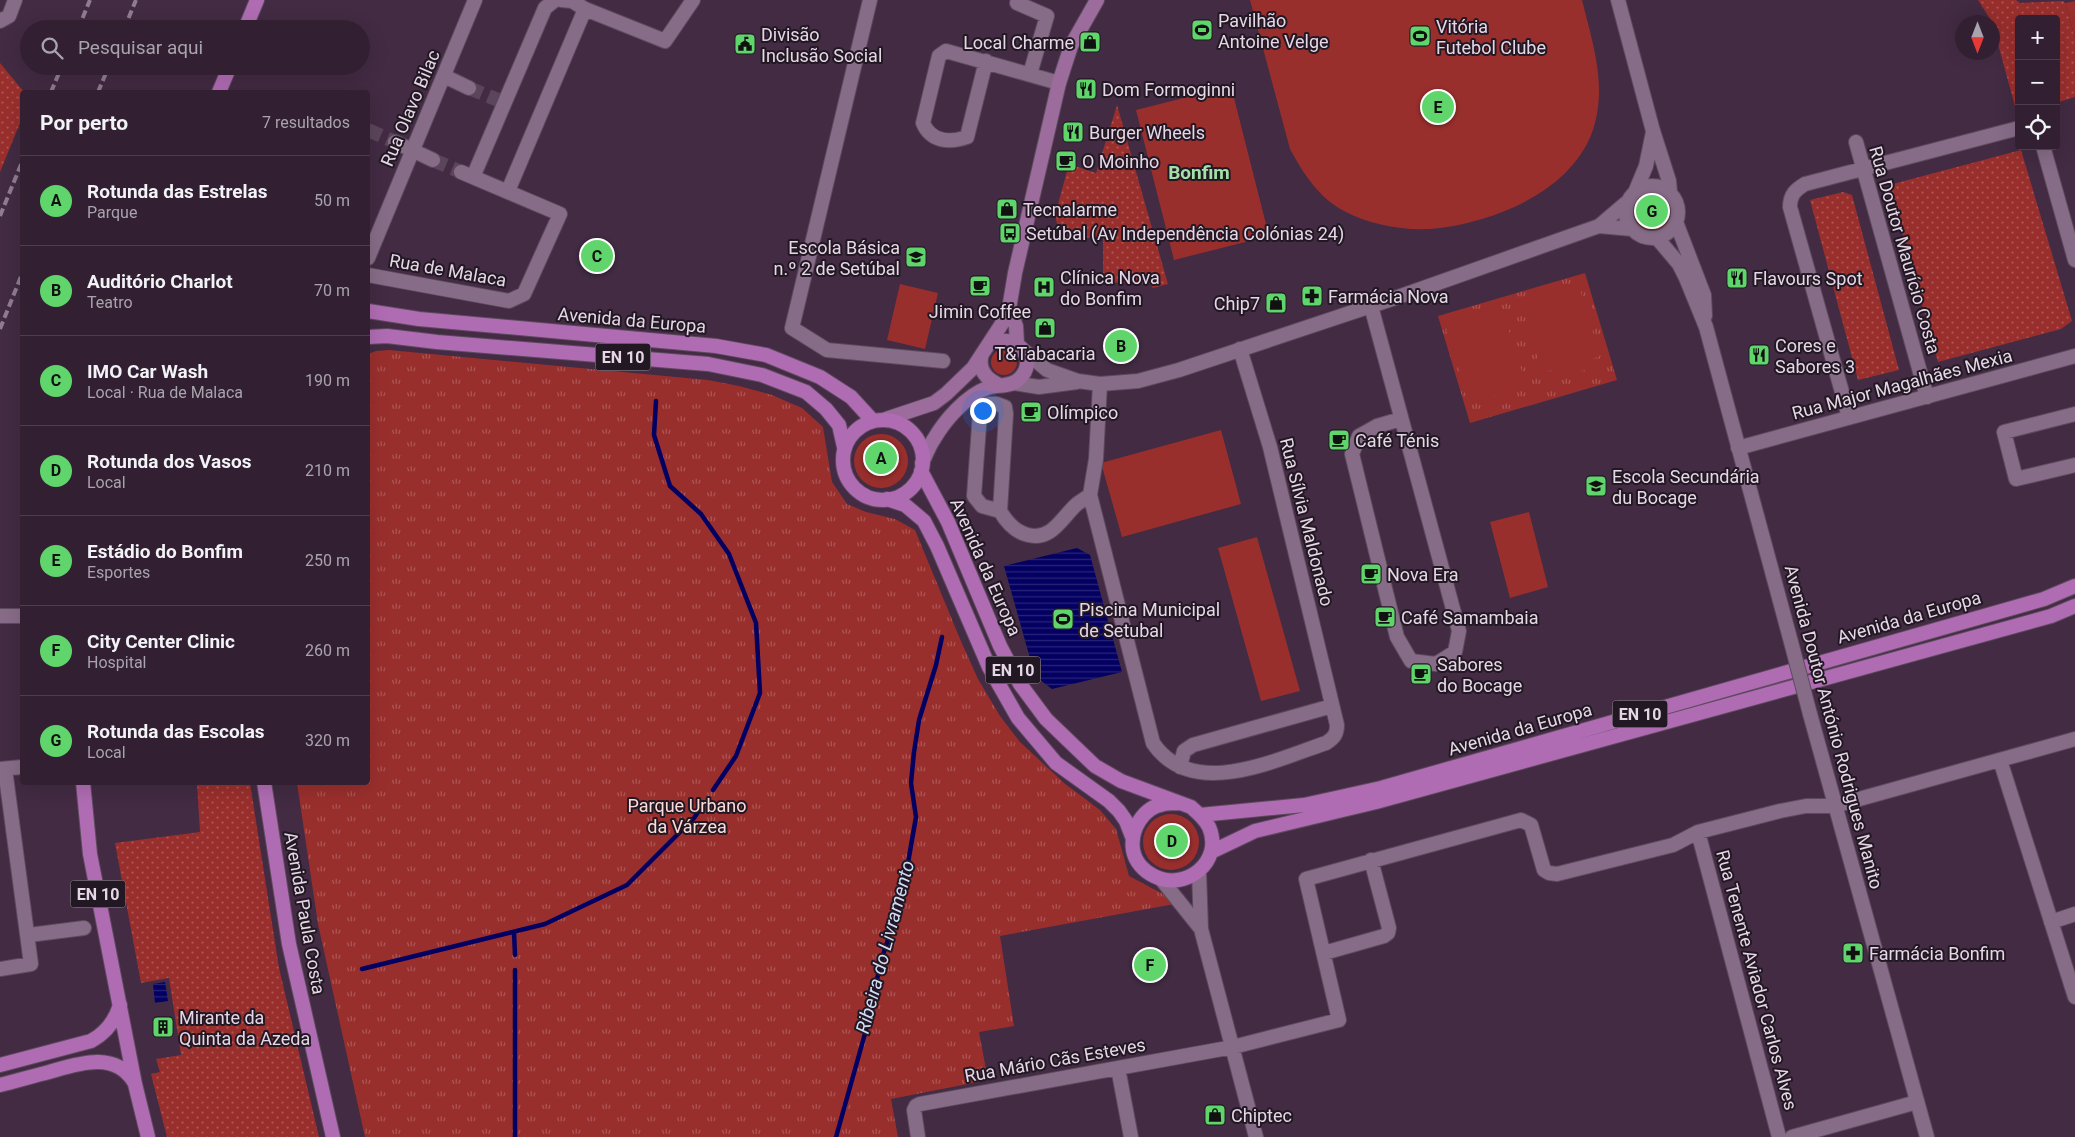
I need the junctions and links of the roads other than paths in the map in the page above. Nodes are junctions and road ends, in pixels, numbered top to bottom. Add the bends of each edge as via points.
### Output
1 (15, 0) edge
2 (257, 0) edge
3 (475, 0) edge
4 (554, 0) edge
5 (561, 0) edge
6 (693, 0) edge
7 (870, 0) edge
8 (1097, 0) edge
9 (1618, 0) edge
10 (1017, 3) dead end
11 (585, 9) junction
12 (249, 20) edge
13 (0, 21) edge
14 (986, 61) junction
15 (1030, 74) junction
16 (227, 75) edge
17 (444, 76) junction
18 (1059, 83) junction
19 (469, 88) tunnel mouth
20 (221, 90) edge
21 (2015, 129) edge
22 (1653, 131) junction
23 (395, 142) tunnel mouth
24 (1856, 142) dead end
25 (413, 150) junction
26 (2044, 150) edge
27 (433, 160) tunnel mouth
28 (1863, 168) junction
29 (1636, 190) junction
30 (508, 191) junction
31 (1670, 192) junction
32 (1626, 203) junction
33 (1676, 222) junction
34 (1599, 226) junction
35 (1632, 229) junction
36 (1658, 238) junction
37 (370, 253) edge
38 (2075, 260) edge
39 (370, 275) edge
40 (1371, 306) junction
41 (1009, 309) junction
42 (370, 311) edge
43 (1706, 327) junction
44 (370, 337) edge
45 (1019, 346) junction
46 (986, 347) junction
47 (1240, 349) junction
48 (2075, 356) edge
49 (943, 361) dead end
50 (1078, 382) junction
51 (1006, 384) junction
52 (1100, 384) junction
53 (1927, 397) junction
54 (2075, 414) edge
55 (1849, 417) junction
56 (1401, 419) junction
57 (879, 420) junction
58 (844, 447) junction
59 (1738, 448) junction
60 (2075, 465) edge
61 (922, 467) junction
62 (1090, 495) junction
63 (887, 499) junction
64 (1000, 511) junction
65 (2075, 586) edge
66 (2075, 606) edge
67 (0, 616) edge
68 (20, 616) edge
69 (1332, 706) junction
70 (2075, 739) edge
71 (2000, 760) junction
72 (1180, 766) junction
73 (20, 767) edge
74 (3, 769) edge
75 (83, 785) edge
76 (264, 785) edge
77 (1180, 803) junction
78 (1834, 806) junction
79 (1200, 815) junction
80 (1698, 832) junction
81 (1133, 838) junction
82 (1210, 852) junction
83 (1371, 860) junction
84 (1199, 872) junction
85 (1161, 880) junction
86 (2075, 914) edge
87 (2051, 922) junction
88 (84, 928) dead end
89 (1201, 929) junction
90 (29, 935) junction
91 (1324, 953) junction
92 (0, 969) edge
93 (2075, 997) edge
94 (120, 1004) junction
95 (1233, 1047) junction
96 (0, 1065) edge
97 (1118, 1068) junction
98 (135, 1084) junction
99 (0, 1085) edge
100 (1917, 1102) junction
101 (1835, 1131) edge
102 (148, 1137) edge
103 (333, 1137) edge
104 (918, 1137) edge
105 (1131, 1137) edge
106 (1256, 1137) edge
107 (1779, 1137) edge
108 (1792, 1137) edge
109 (1927, 1137) edge

1 - 13 street via 9,16
2 - 12 main road
3 - 17 street, Rua Olavo Bilac
4 - 30 street via 545,8 467,174
5 - 11 street via 572,1
6 - 11 street via 665,41
7 - 49 street via 792,328 827,350
8 - 18 main road via 1071,46
9 - 22 street
10 - 15 street via 1047,16
11 - 30 street
14 - 14 street via 946,51 939,56 923,124 936,138 958,140 967,137
14 - 15 street
15 - 18 street
16 - 20 main road
17 - 19 street
17 - 25 street, Rua Olavo Bilac
18 - 41 main road
21 - 28 street
22 - 29 street via 1646,166
22 - 31 street
23 - 25 street
24 - 28 street, Rua Doutor Maurício Costa
25 - 27 street
25 - 37 street, Rua Olavo Bilac
26 - 38 street
28 - 53 street, Rua Doutor Maurício Costa
28 - 55 street via 1805,184 1790,198
29 - 31 street via 1653,186
29 - 32 street
30 - 39 street, Rua de Malaca via 560,214 524,294 509,301
31 - 33 street via 1677,205
32 - 34 street
32 - 35 street via 1625,213
33 - 36 street via 1672,229
33 - 43 street, Avenida Doutor António Rodrigues Manito via 1704,295
34 - 35 street
34 - 40 street
35 - 36 street
36 - 43 street, Avenida Doutor António Rodrigues Manito via 1679,264
40 - 47 street
40 - 56 street
41 - 45 main road
41 - 46 main road
42 - 57 main road, Avenida da Europa / EN 10 via 419,319 716,346 766,355 820,377
43 - 59 street, Avenida Doutor António Rodrigues Manito
44 - 58 main road, EN 10 via 708,364 762,375 806,392 826,409 839,425
45 - 46 main road via 1005,339
45 - 50 street via 1047,370
45 - 51 main road via 1025,354 1026,367 1019,380
46 - 51 main road via 981,358 984,375 990,381
46 - 57 main road via 973,368 934,403
47 - 52 street via 1138,382
47 - 69 street, Rua Sílvia Maldonado via 1270,447
48 - 53 street, Rua Major Magalhães Mexia
50 - 51 street via 1039,387
50 - 52 street
51 - 61 main road via 986,388 972,396 952,415 934,438
52 - 62 street, Rua Sílvia Maldonado via 1096,459
53 - 55 street, Rua Major Magalhães Mexia
54 - 60 street via 2004,432 2016,479
55 - 59 street, Rua Major Magalhães Mexia
56 - 56 street via 1377,426 1359,436 1352,454 1397,637 1411,661 1436,664 1455,652 1459,631
57 - 58 main road via 860,426
57 - 61 main road via 900,423 911,431 923,455
58 - 63 main road via 844,473 850,484 872,498
59 - 78 street, Avenida Doutor António Rodrigues Manito, bridge
61 - 63 main road via 917,482 908,491
61 - 77 main road, Avenida da Europa / EN 10 via 1000,646 1020,684 1046,719 1095,766 1121,781
62 - 64 street via 1052,531 1036,537 1013,528
62 - 72 street, Rua Sílvia Maldonado via 1153,743 1161,754
63 - 81 main road, Avenida da Europa / EN 10 via 905,505 924,521 989,667 1018,718 1056,763 1119,811
64 - 64 street via 1006,414 1005,407 989,404 980,412 974,496 982,506
65 - 79 main road, Avenida da Europa / EN 10 via 2044,599 1381,788 1304,805
66 - 82 main road, Avenida da Europa / EN 10 via 2051,616 1424,789 1256,831
67 - 68 street
69 - 72 street via 1193,745 1184,751
69 - 72 street, Rua Sílvia Maldonado via 1337,732 1326,743 1240,771 1205,773
70 - 71 street
71 - 78 street
71 - 87 street
73 - 74 street
74 - 90 street
75 - 94 main road, EN 10 via 90,854
76 - 103 main road, Avenida Paula Costa via 289,944
77 - 79 main road
77 - 81 main road via 1151,808 1139,821
78 - 80 street via 1806,806
78 - 100 street, Avenida Doutor António Rodrigues Manito
79 - 82 main road via 1212,838
80 - 83 street via 1673,845 1557,874 1543,868 1530,825 1521,820
80 - 107 street, Rua Tenente Aviador Carlos Alves
81 - 85 main road via 1133,851 1138,862 1146,872
82 - 84 main road
83 - 91 street via 1389,932
83 - 91 street via 1306,879
84 - 85 main road via 1182,880
84 - 89 street
85 - 89 street
86 - 87 street
87 - 93 street
88 - 90 street
89 - 95 street
90 - 92 street via 31,964
91 - 95 street, Rua Mário Cãs Esteves via 1339,1020
94 - 96 main road via 112,1024 98,1037
94 - 98 main road, EN 10
95 - 97 street, Rua Mário Cãs Esteves
95 - 106 street
97 - 104 street, Rua Mário Cãs Esteves via 920,1104 914,1110
97 - 105 street
98 - 99 main road via 130,1074 112,1064 92,1061
98 - 102 main road
100 - 101 street
100 - 109 street, Avenida Doutor António Rodrigues Manito
101 - 108 street

